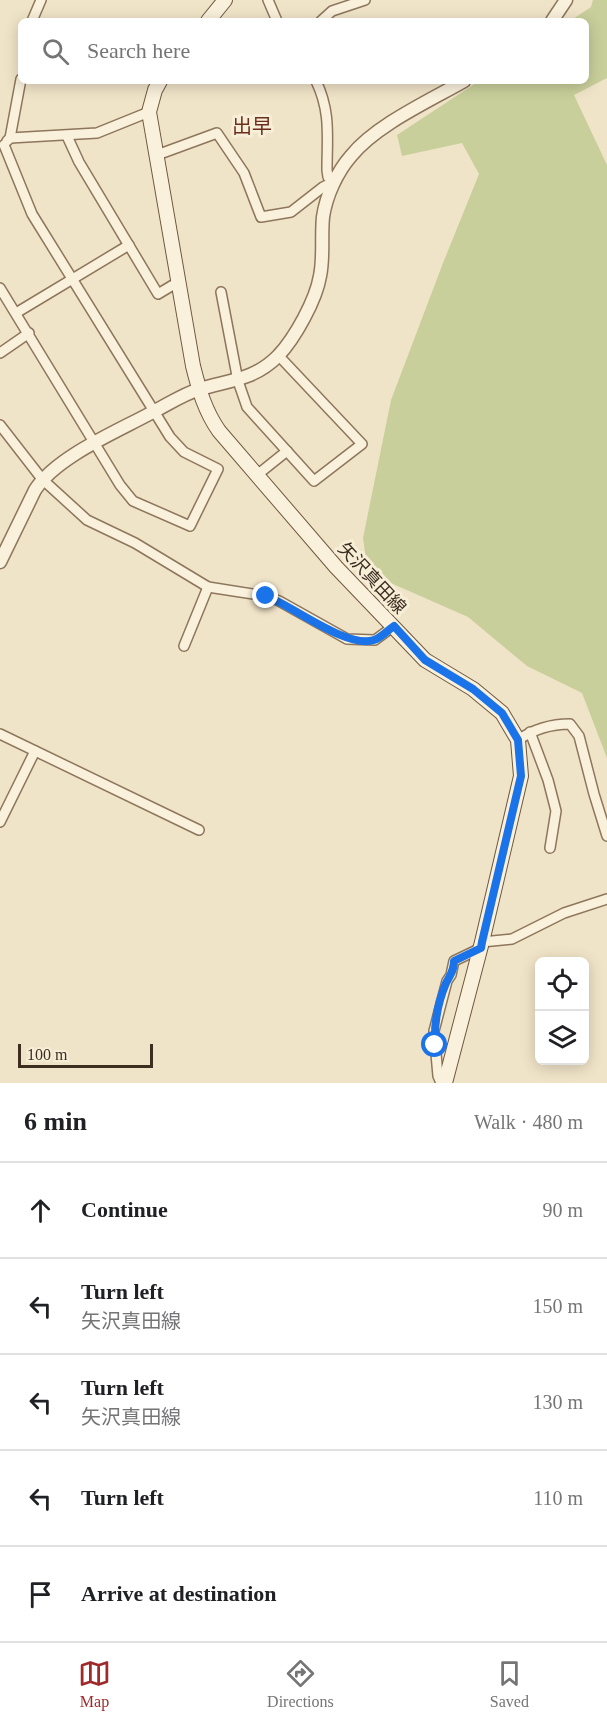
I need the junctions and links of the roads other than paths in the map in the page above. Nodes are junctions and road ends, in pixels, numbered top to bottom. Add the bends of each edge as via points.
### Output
1 (41, 0) edge
2 (225, 0) edge
3 (268, 0) edge
4 (365, 0) edge
5 (566, 0) edge
6 (33, 18) edge
7 (210, 18) edge
8 (276, 18) edge
9 (324, 18) edge
10 (554, 18) edge
11 (20, 84) edge
12 (158, 84) edge
13 (317, 84) edge
14 (459, 84) edge
15 (149, 112) junction
16 (67, 136) junction
17 (5, 144) edge
18 (157, 154) junction
19 (335, 181) junction
20 (129, 245) junction
21 (73, 280) junction
22 (178, 282) junction
23 (0, 288) edge
24 (221, 292) dead end
25 (16, 313) junction
26 (29, 333) junction
27 (0, 353) edge
28 (279, 355) junction
29 (238, 381) junction
30 (199, 389) junction
31 (154, 412) junction
32 (0, 425) edge
33 (94, 443) junction
34 (287, 451) junction
35 (256, 475) junction
36 (42, 479) junction
37 (0, 562) edge
38 (208, 587) junction
39 (394, 626) junction
40 (184, 646) dead end
41 (530, 732) junction
42 (0, 734) edge
43 (518, 740) junction
44 (35, 751) junction
45 (0, 822) edge
46 (199, 830) dead end
47 (607, 836) edge
48 (550, 848) dead end
49 (607, 899) edge
50 (481, 945) junction
51 (443, 1083) edge

1 - 6 street
2 - 7 main road
3 - 8 street
4 - 9 street via 332,11
5 - 10 street
11 - 17 street
12 - 15 main road, 矢沢真田線
13 - 19 street via 327,118 328,177
14 - 19 street via 368,140 351,155
15 - 16 street via 97,133
15 - 18 main road, 矢沢真田線
16 - 17 street
16 - 20 street
17 - 21 street via 32,214
18 - 19 street via 217,133 244,173 261,217 291,212
18 - 22 main road, 矢沢真田線
19 - 28 street via 323,216 321,275 316,293
20 - 21 street
20 - 22 street via 158,294
21 - 25 street
21 - 31 street
22 - 30 main road, 矢沢真田線
23 - 25 street
24 - 29 street
25 - 26 street
26 - 27 street
26 - 33 street
28 - 29 street
28 - 34 street via 362,444 314,481
29 - 30 street
29 - 34 street via 247,407
30 - 31 street
30 - 35 main road, 矢沢真田線 via 210,418
31 - 33 street
31 - 33 street via 184,452 218,469 190,526 133,501
32 - 36 street
33 - 36 street
34 - 35 street
35 - 39 main road, 矢沢真田線 via 336,567
36 - 37 street
36 - 38 street via 87,520 135,543
38 - 39 street via 266,596 347,639 375,640
38 - 40 street
39 - 43 main road, 矢沢真田線 via 425,660 473,689 502,713
41 - 43 street
41 - 47 street via 570,724 579,736
41 - 48 street via 556,811
42 - 44 street
43 - 50 main road, 矢沢真田線 via 521,776
44 - 45 street
44 - 46 street
49 - 50 street via 564,913 512,939
50 - 51 main road, 矢沢真田線
50 - 51 street via 454,961 444,991 434,1031 438,1076

